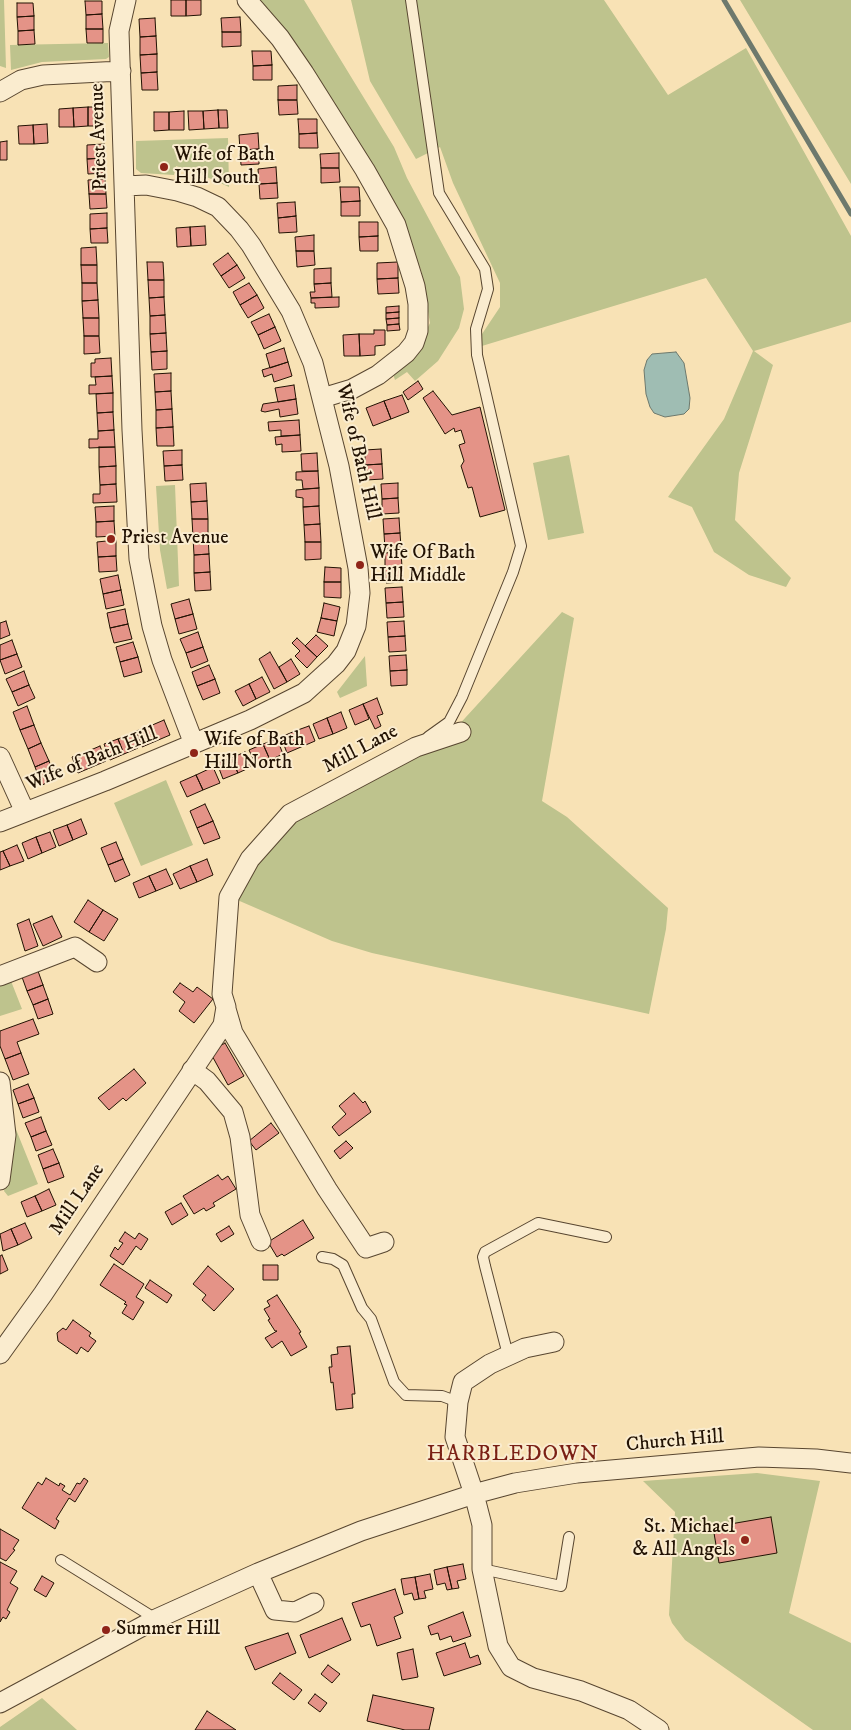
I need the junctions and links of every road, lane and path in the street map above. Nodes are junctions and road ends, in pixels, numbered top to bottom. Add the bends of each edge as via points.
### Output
1 (126, 0) edge
2 (247, 0) edge
3 (411, 0) edge
4 (120, 71) junction
5 (0, 92) edge
6 (124, 186) junction
7 (322, 398) junction
8 (461, 732) dead end
9 (194, 744) junction
10 (416, 747) junction
11 (0, 757) edge
12 (25, 812) junction
13 (0, 822) edge
14 (96, 962) dead end
15 (0, 976) edge
16 (226, 1007) junction
17 (192, 1070) junction
18 (0, 1082) edge
19 (0, 1180) edge
20 (606, 1237) dead end
21 (261, 1241) dead end
22 (384, 1242) dead end
23 (322, 1257) dead end
24 (554, 1342) dead end
25 (0, 1354) edge
26 (508, 1355) junction
27 (458, 1402) junction
28 (851, 1463) edge
29 (474, 1494) junction
30 (569, 1537) dead end
31 (61, 1560) dead end
32 (482, 1568) junction
33 (258, 1573) junction
34 (314, 1603) dead end
35 (156, 1619) junction
36 (0, 1703) edge
37 (659, 1730) edge

1 - 4 street, Priest Avenue via 119,31
2 - 7 street via 304,72 365,170 396,225 415,286 418,331 406,353 378,375 352,389
3 - 10 lane via 439,193 485,269 488,289 476,329 477,355 521,546 458,705 449,722
4 - 5 street via 43,75 21,80
4 - 6 street, Priest Avenue
6 - 7 street, Wife of Bath Hill via 146,185 177,191 197,197 228,215 251,245 291,311
6 - 9 street, Priest Avenue via 139,559 162,660
7 - 9 street, Wife of Bath Hill via 339,466 358,568 359,608 352,638 332,669 304,692
8 - 10 street, Mill Lane
9 - 12 street, Wife of Bath Hill
10 - 16 street, Mill Lane via 290,814 250,859 230,897 222,994
11 - 12 street
12 - 13 street, Wife of Bath Hill
14 - 15 street via 75,947
16 - 17 street, Mill Lane via 223,1025
16 - 22 street, Mill Lane via 233,1033 366,1248
17 - 21 street via 207,1081 233,1112 240,1136 250,1215
17 - 25 street, Mill Lane
18 - 19 street via 6,1135
20 - 26 lane via 538,1223 485,1252 485,1266
23 - 27 lane via 343,1265 362,1308 371,1319 394,1382 406,1395 442,1396
24 - 26 street
26 - 27 street via 463,1382
27 - 29 street via 455,1437
28 - 29 street, Church Hill via 759,1457 577,1473 515,1483
29 - 32 street via 482,1524
29 - 33 street via 361,1531
30 - 32 lane via 561,1586
31 - 35 lane
32 - 37 street via 498,1646 511,1667 533,1678 581,1691 629,1710
33 - 34 street via 275,1610 295,1612
33 - 35 street
35 - 36 street

